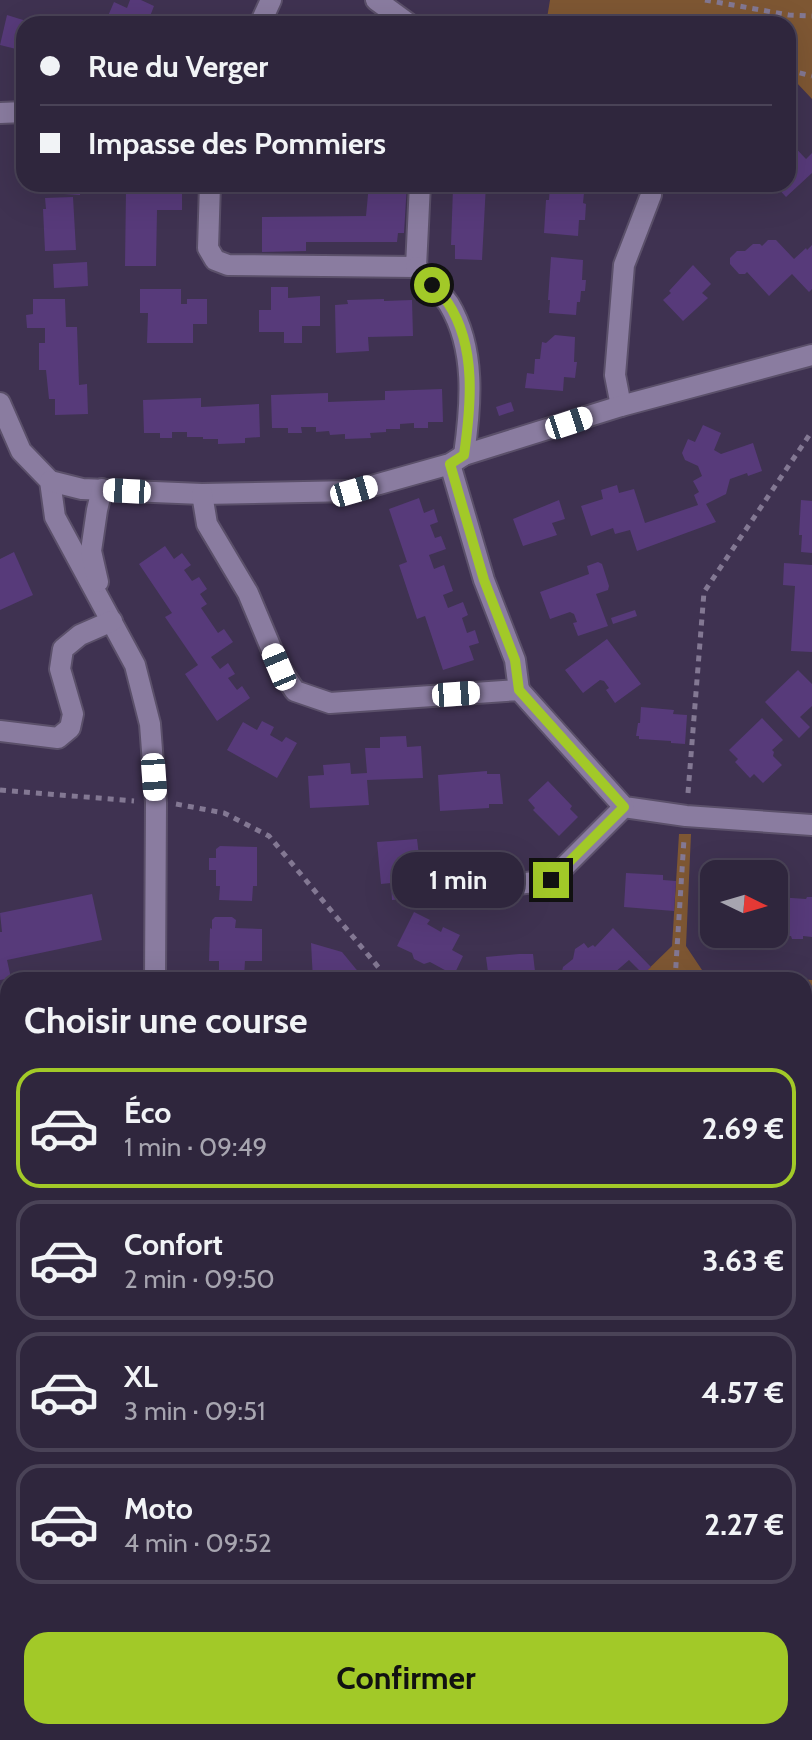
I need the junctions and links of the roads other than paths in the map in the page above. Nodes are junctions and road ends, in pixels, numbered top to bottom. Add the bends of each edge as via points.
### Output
1 (376, 0) edge
2 (398, 16) edge
3 (210, 192) edge
4 (420, 192) edge
5 (651, 195) dead end
6 (416, 267) junction
7 (812, 355) edge
8 (0, 403) edge
9 (621, 406) junction
10 (457, 459) junction
11 (50, 481) junction
12 (102, 489) junction
13 (202, 494) junction
14 (108, 613) junction
15 (519, 690) junction
16 (0, 731) edge
17 (624, 807) junction
18 (812, 825) edge
19 (492, 887) dead end
20 (155, 972) edge

1 - 2 street
3 - 6 street via 208,248 215,260 228,265
4 - 6 street
5 - 9 street via 624,265 615,375
6 - 10 street via 448,302 469,363 468,423
7 - 9 street
8 - 11 street via 21,451
9 - 10 street
10 - 13 street via 354,491
10 - 15 street via 484,580 515,660
11 - 12 street
11 - 14 street via 55,517
12 - 13 street
12 - 14 street via 91,551
13 - 15 street via 207,524 248,593 279,667 295,691 330,703
14 - 16 street via 63,649 60,669 73,714 70,728 58,738
14 - 20 street via 135,665 150,724 156,803
15 - 17 street
17 - 18 street
17 - 19 street via 551,880

